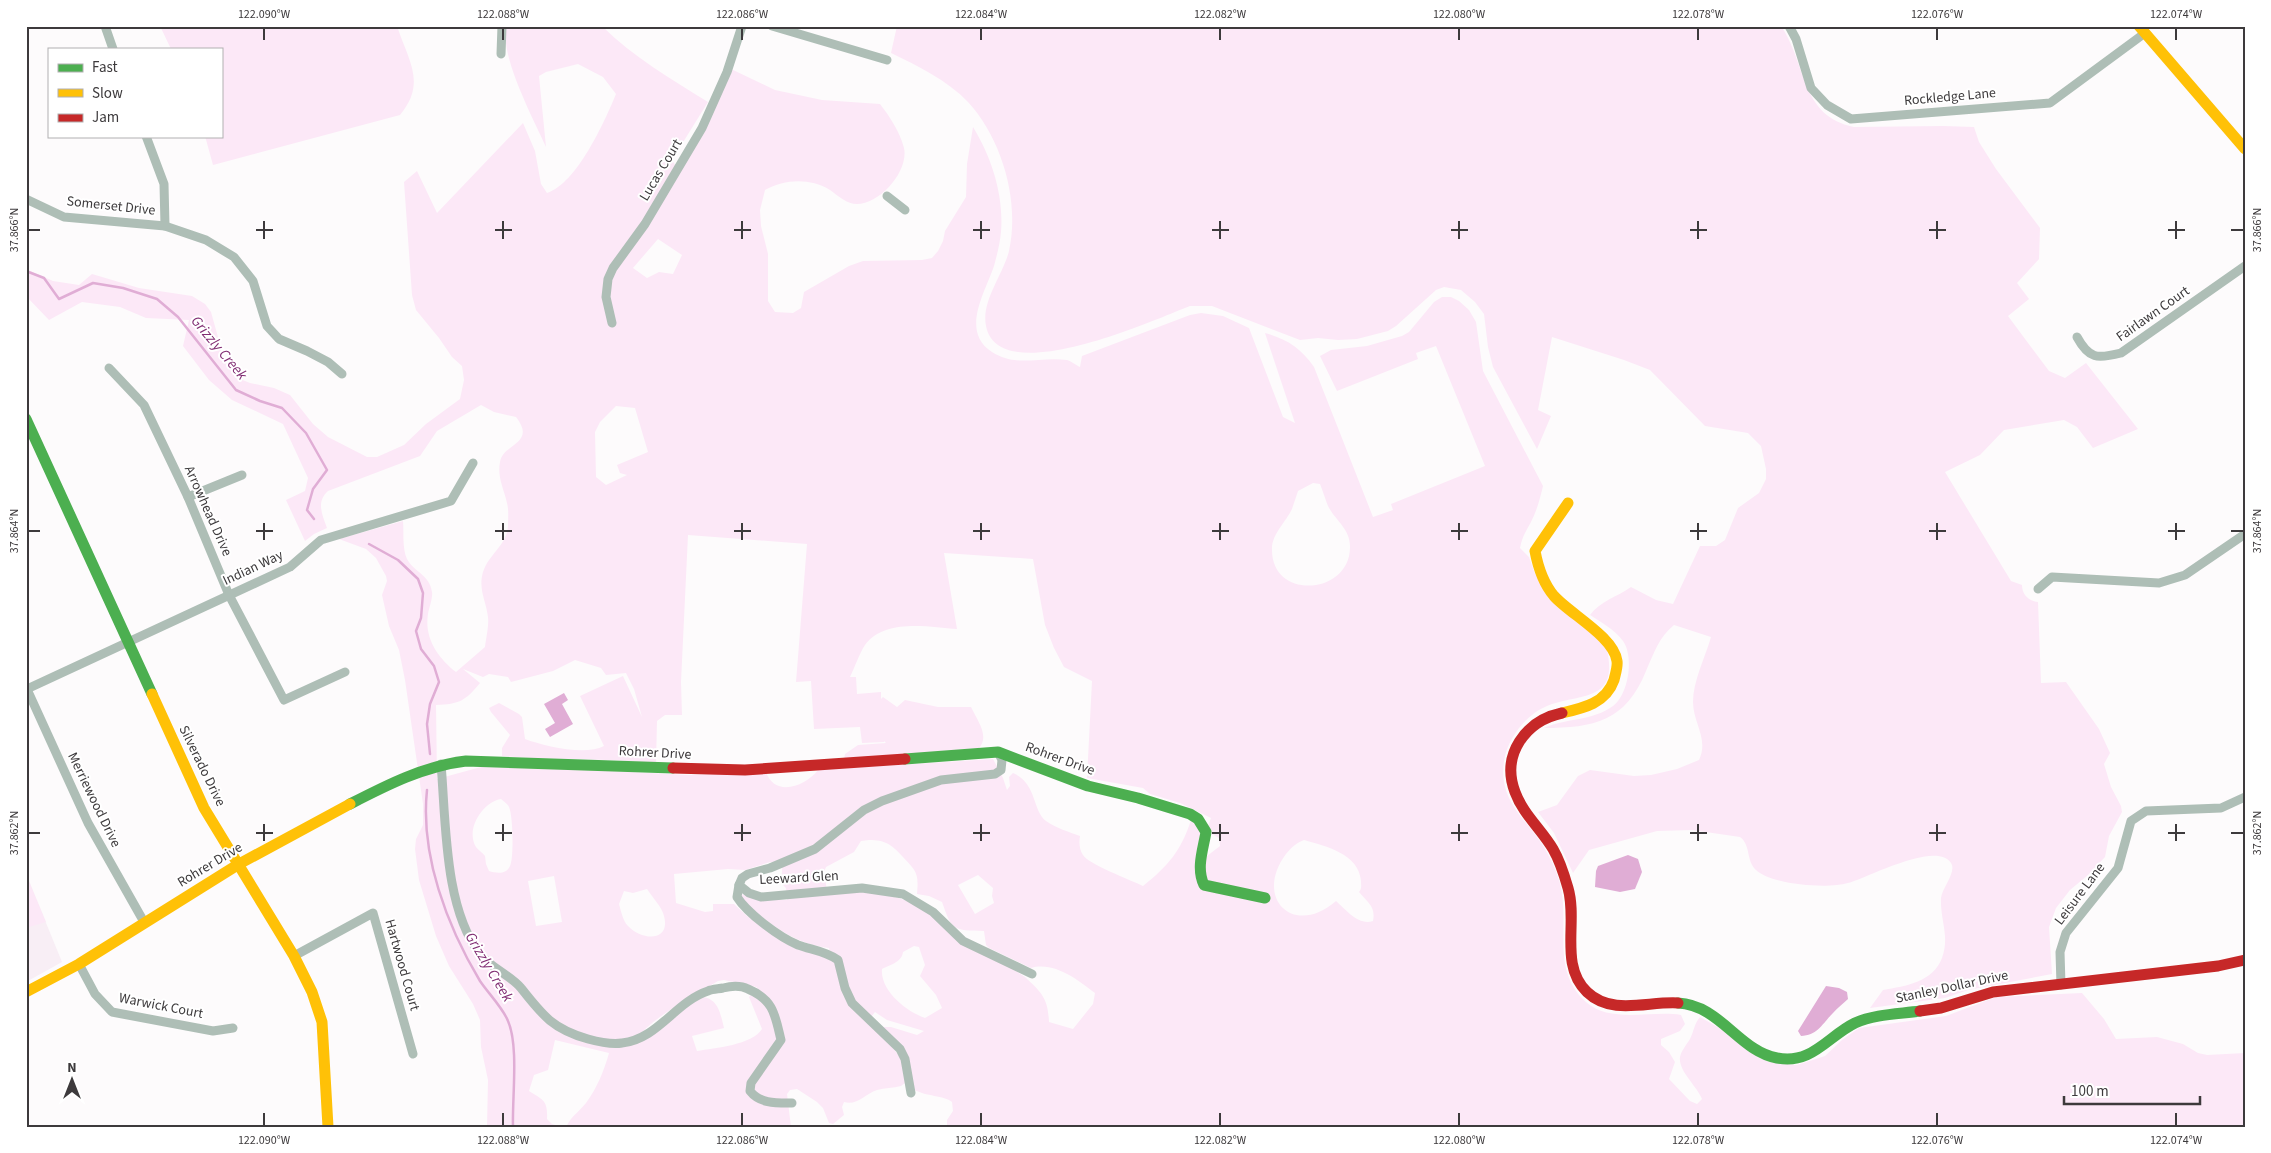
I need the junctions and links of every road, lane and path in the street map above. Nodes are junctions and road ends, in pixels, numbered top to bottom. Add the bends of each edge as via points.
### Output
1 (105, 26) edge
2 (502, 26) edge
3 (742, 26) edge
4 (772, 26) edge
5 (1789, 26) edge
6 (2142, 30) edge
7 (114, 48) edge
8 (501, 54) dead end
9 (887, 60) dead end
10 (147, 138) edge
11 (2245, 149) edge
12 (887, 196) dead end
13 (26, 199) edge
14 (905, 210) dead end
15 (166, 226) junction
16 (2245, 266) edge
17 (612, 323) dead end
18 (2077, 337) dead end
19 (109, 368) dead end
20 (342, 374) dead end
21 (26, 419) edge
22 (473, 463) dead end
23 (242, 475) dead end
24 (188, 497) junction
25 (1568, 503) dead end
26 (2245, 534) edge
27 (2038, 589) dead end
28 (229, 595) junction
29 (127, 642) junction
30 (345, 672) dead end
31 (27, 688) edge
32 (998, 752) junction
33 (441, 764) junction
34 (2245, 797) edge
35 (240, 864) junction
36 (739, 885) junction
37 (1265, 898) dead end
38 (144, 922) junction
39 (294, 956) junction
40 (2245, 960) edge
41 (78, 964) junction
42 (1032, 974) dead end
43 (2061, 985) junction
44 (26, 992) edge
45 (233, 1028) dead end
46 (413, 1054) dead end
47 (910, 1093) dead end
48 (792, 1103) dead end
49 (328, 1127) edge

1 - 7 street
2 - 8 street
3 - 17 street, Lucas Court via 727,72 702,128 645,224 612,268 606,297
4 - 9 street
5 - 6 street, Rockledge Lane via 1812,88 1827,105 1851,119 2050,103
6 - 11 street
10 - 15 street via 164,184
12 - 14 street
13 - 15 street, Somerset Drive via 64,217
15 - 20 street, Somerset Drive via 206,240 234,257 253,281 267,326 279,339 328,362
16 - 18 street, Fairlawn Court via 2121,353 2105,357 2091,355
19 - 24 street, Arrowhead Drive via 144,405
21 - 29 street, Silverado Drive
22 - 28 street, Indian Way via 451,501 321,540 290,567
23 - 24 street
24 - 28 street, Arrowhead Drive
25 - 43 street, Stanley Dollar Drive via 1535,552 1538,571 1556,599 1610,646 1617,660 1614,680 1599,702 1538,721 1517,745 1512,764 1513,785 1526,813 1557,856 1572,906 1571,962 1587,992 1601,1002 1624,1008 1682,1003 1708,1011 1759,1052 1783,1060 1811,1056 1850,1024 1868,1018 1937,1009 1989,992
26 - 27 street via 2185,575 2159,582 2052,577
28 - 29 street, Indian Way
28 - 30 street, Arrowhead Drive via 284,700
29 - 31 street, Indian Way
29 - 35 street, Silverado Drive via 204,808
31 - 38 street, Merriewood Drive via 88,823
32 - 33 street, Rohrer Drive via 745,770 491,762
32 - 36 street, Leeward Glen via 1002,765 1001,770 994,774 942,780 882,801 864,810 815,849 748,874
32 - 37 street, Rohrer Drive via 1088,786 1190,814 1198,819 1206,832 1200,865 1204,885
33 - 35 street, Rohrer Drive via 384,786
33 - 48 street via 452,881 464,926 481,955 518,985 549,1021 574,1035 621,1044 648,1035 686,1003 707,991 744,987 760,994 771,1006 780,1040 751,1083 750,1091 755,1097 770,1102
34 - 43 street, Leisure Lane via 2221,808 2146,811 2131,821 2118,868 2066,933 2060,952
35 - 38 street, Rohrer Drive
35 - 39 street, Silverado Drive
36 - 42 street, Leeward Glen via 749,894 761,897 862,888 902,894 933,912 963,941
36 - 47 street via 737,897 743,908 796,944 823,951 838,960 852,1003 900,1049 905,1059
38 - 41 street, Rohrer Drive
39 - 46 street, Hartwood Court via 373,913
39 - 49 street, Silverado Drive via 312,992 322,1022
40 - 43 street, Stanley Dollar Drive
41 - 44 street, Rohrer Drive
41 - 45 street, Warwick Court via 95,994 112,1012 213,1031

